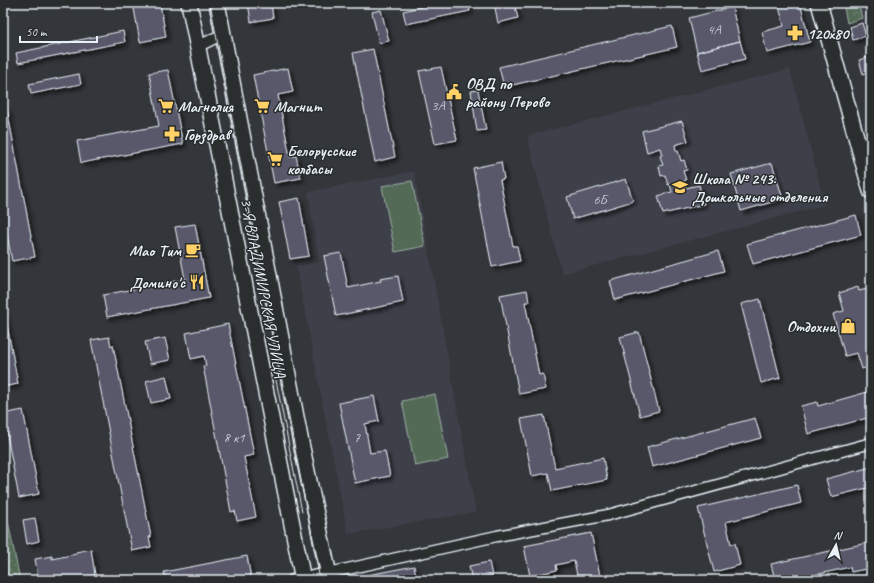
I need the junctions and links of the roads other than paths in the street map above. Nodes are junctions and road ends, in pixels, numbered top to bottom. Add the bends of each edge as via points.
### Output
1 (189, 3) edge
2 (217, 3) edge
3 (819, 3) edge
4 (223, 34) junction
5 (199, 46) junction
6 (871, 191) edge
7 (871, 443) edge
8 (330, 577) edge
9 (299, 579) edge

1 - 5 street, 3-Я ВЛАДИМИРСКАЯ УЛИЦА
2 - 4 street, 3-Я ВЛАДИМИРСКАЯ УЛИЦА
3 - 6 street
4 - 5 street
4 - 8 street, 3-Я ВЛАДИМИРСКАЯ УЛИЦА via 305,463
5 - 9 street, 3-Я ВЛАДИМИРСКАЯ УЛИЦА
7 - 8 street via 608,515 493,537
8 - 9 street

